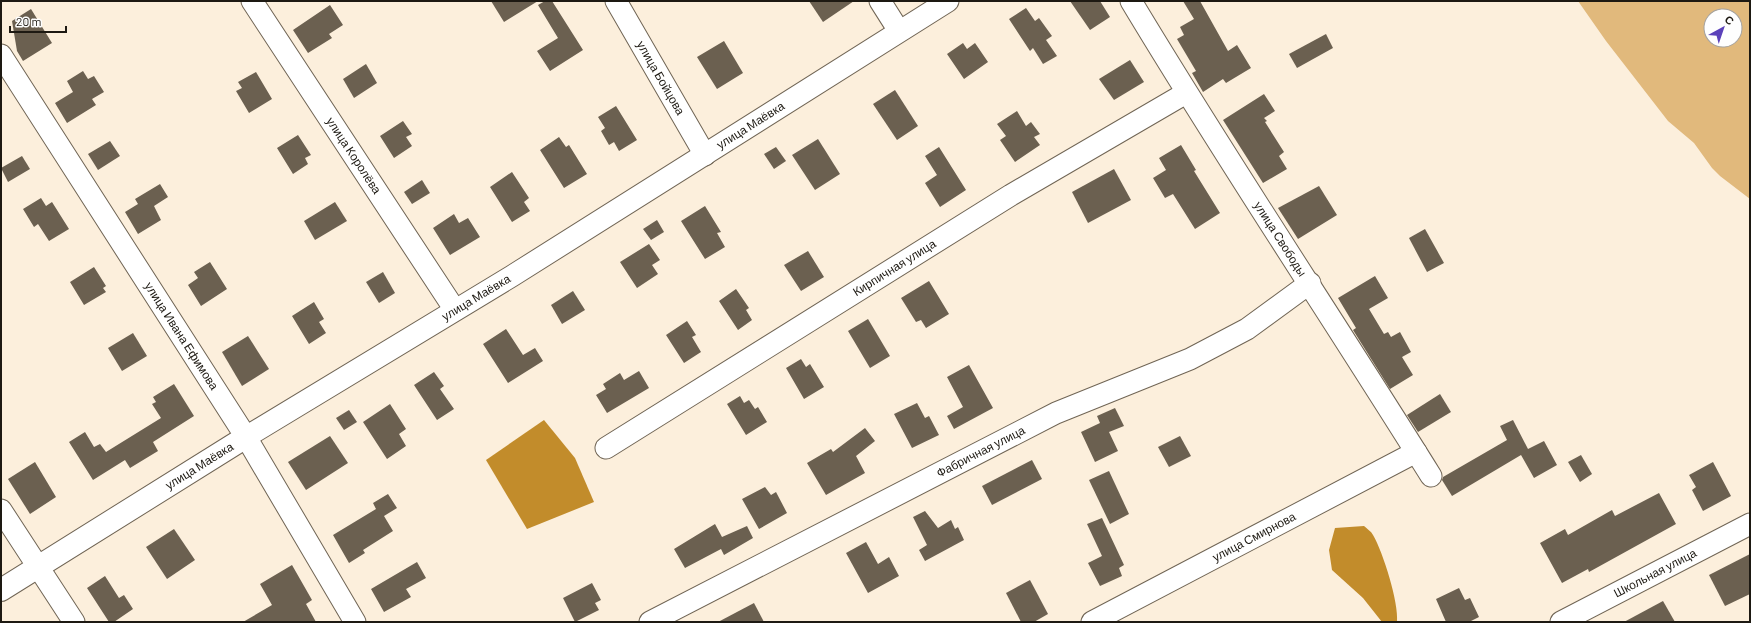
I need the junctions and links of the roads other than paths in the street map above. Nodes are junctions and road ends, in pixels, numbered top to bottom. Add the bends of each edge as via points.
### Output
1 (252, 1) edge
2 (616, 1) edge
3 (880, 1) edge
4 (948, 1) edge
5 (1131, 1) edge
6 (899, 31) junction
7 (1, 55) edge
8 (1186, 93) junction
9 (705, 155) junction
10 (1310, 283) junction
11 (455, 310) junction
12 (246, 437) junction
13 (606, 448) dead end
14 (1416, 452) junction
15 (1431, 476) dead end
16 (1, 510) edge
17 (1750, 524) edge
18 (37, 567) junction
19 (1, 590) edge
20 (74, 622) edge
21 (355, 622) edge
22 (650, 622) edge
23 (1092, 622) edge
24 (1560, 622) edge

1 - 11 street, улица Королёва
2 - 9 street, улица Бойцова
3 - 6 street
4 - 6 street, улица Маёвка
5 - 8 street, улица Свободы
6 - 9 street, улица Маёвка
7 - 12 street, улица Ивана Ефимова
8 - 10 street, улица Свободы
8 - 13 street, Кирпичная улица via 1011,195
9 - 11 street, улица Маёвка
10 - 14 street, улица Свободы
10 - 22 street, Фабричная улица via 1247,329 1190,359 1056,413
11 - 12 street, улица Маёвка
12 - 18 street, улица Маёвка
12 - 21 street, улица Ивана Ефимова
14 - 15 street, улица Свободы
14 - 23 street, улица Смирнова
16 - 18 street
17 - 24 street, Школьная улица
18 - 19 street, улица Маёвка
18 - 20 street

